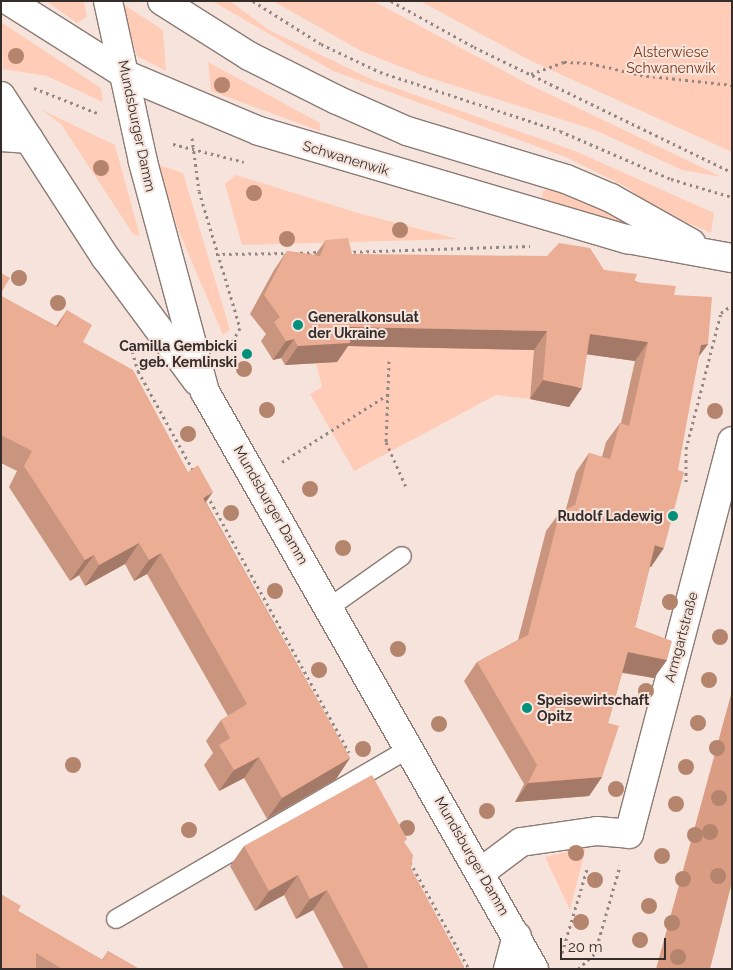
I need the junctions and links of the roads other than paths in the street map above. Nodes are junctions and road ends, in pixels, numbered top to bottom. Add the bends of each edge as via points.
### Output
1 (9, 1) edge
2 (108, 1) edge
3 (162, 1) edge
4 (126, 75) junction
5 (1, 96) edge
6 (1, 137) edge
7 (29, 139) junction
8 (719, 255) edge
9 (205, 392) junction
10 (732, 441) edge
11 (402, 556) dead end
12 (330, 607) junction
13 (410, 748) junction
14 (481, 872) junction
15 (116, 919) dead end
16 (517, 936) junction
17 (508, 969) edge
18 (534, 969) edge

1 - 4 main road, Schwanenwik
2 - 4 main road, Mundsburger Damm
3 - 8 main road, Schwanenwik via 249,56 337,100 407,131 584,187
4 - 8 main road, Schwanenwik via 328,154 627,239
4 - 9 main road, Mundsburger Damm via 143,162
5 - 7 main road
6 - 7 main road
7 - 9 main road via 106,258
9 - 12 main road, Mundsburger Damm
10 - 14 main road, Armgartstraße via 629,834 597,831 521,842
11 - 12 lane
12 - 13 main road, Mundsburger Damm
13 - 14 main road, Mundsburger Damm
13 - 15 lane
14 - 16 main road, Mundsburger Damm
16 - 17 main road
16 - 18 main road, Mundsburger Damm

